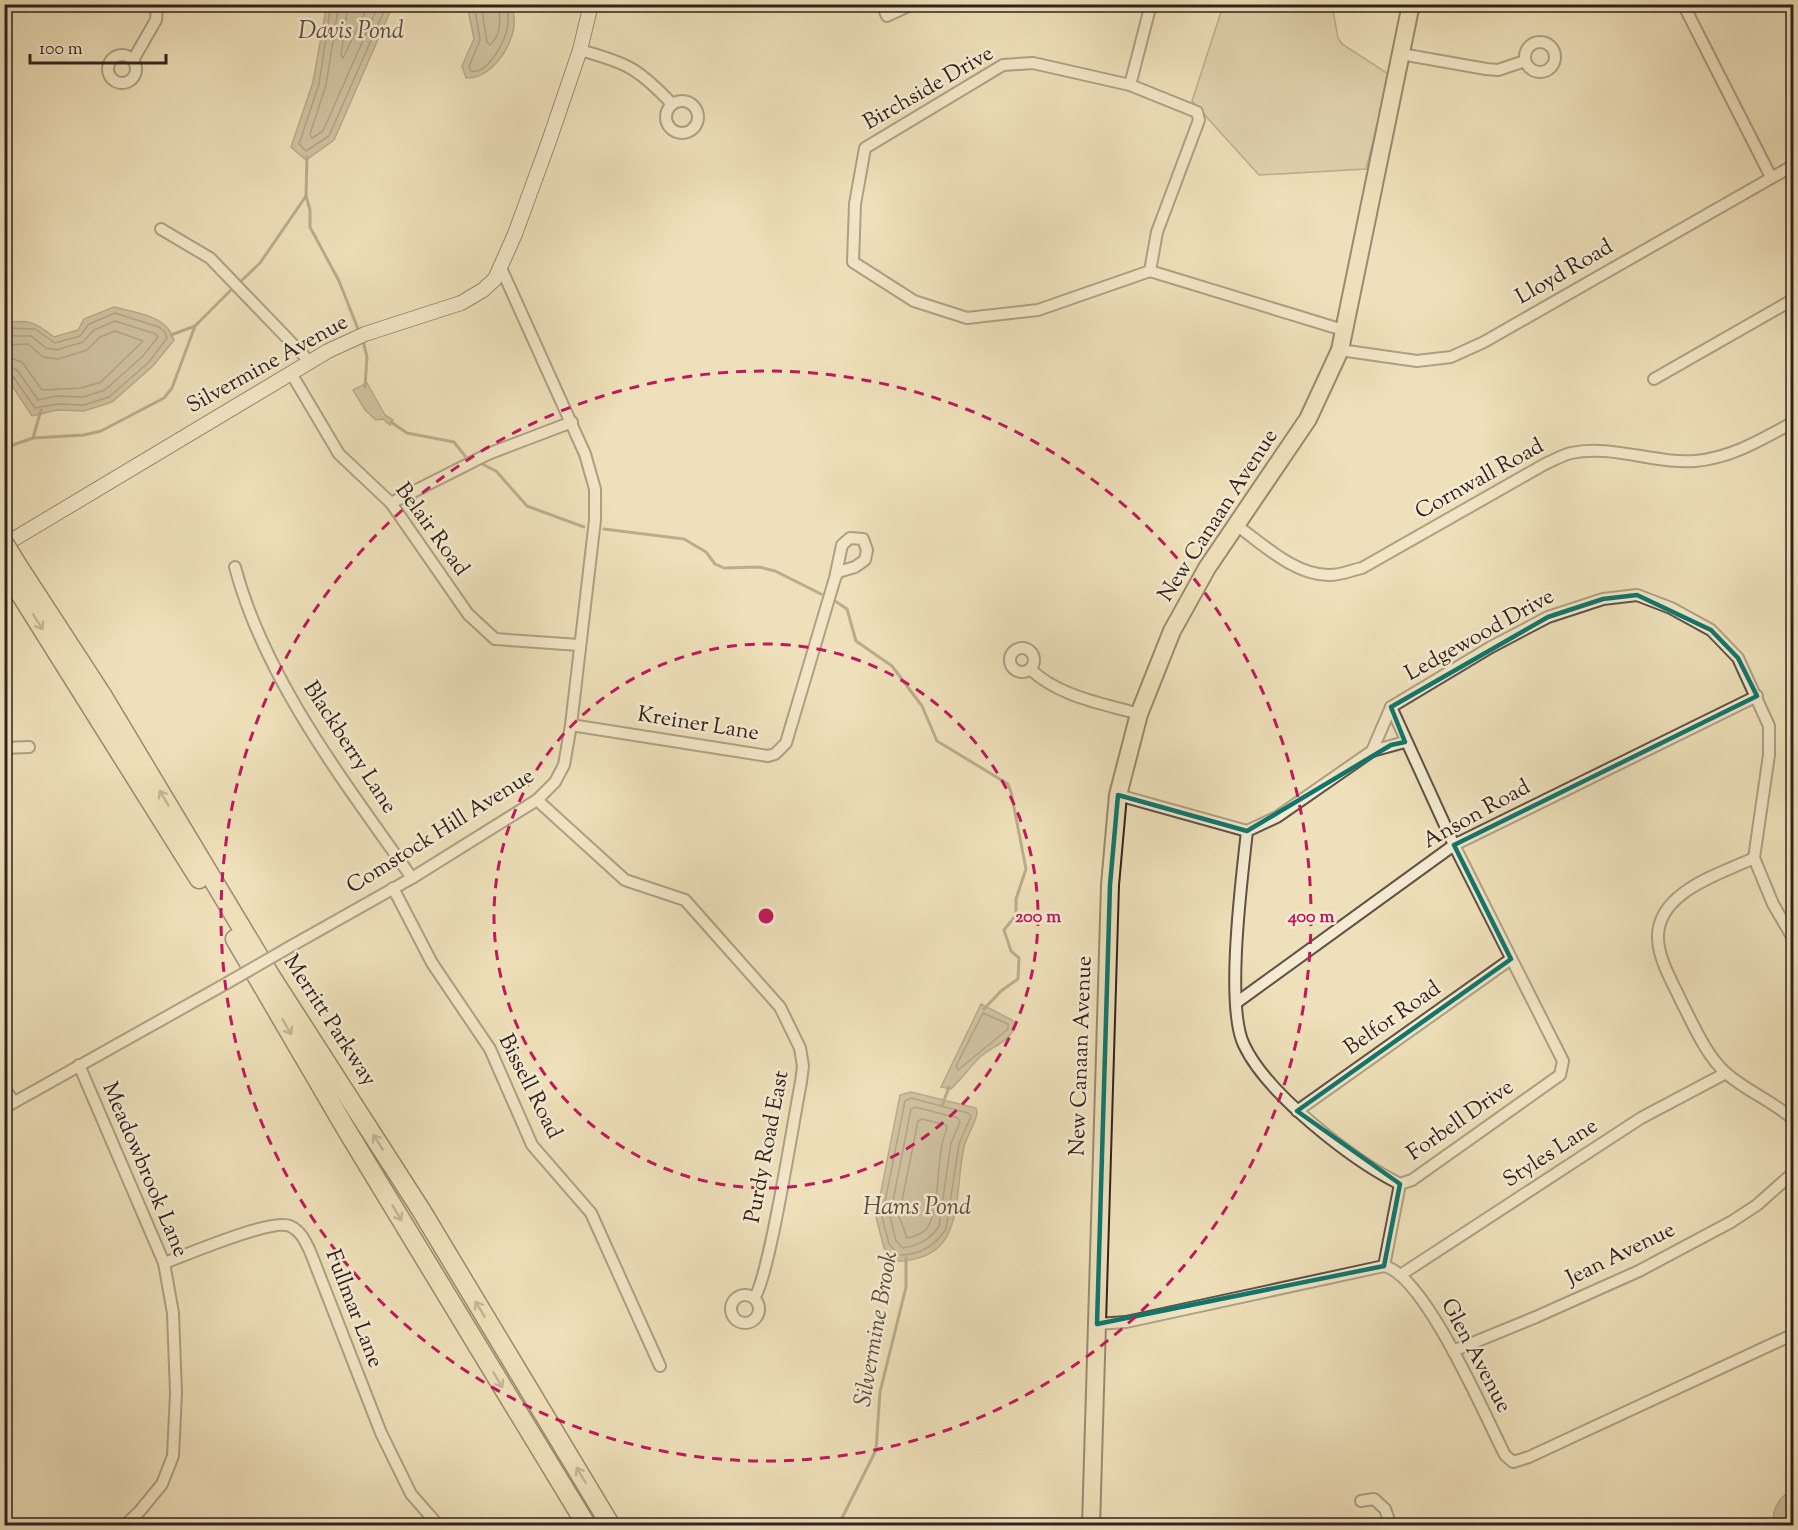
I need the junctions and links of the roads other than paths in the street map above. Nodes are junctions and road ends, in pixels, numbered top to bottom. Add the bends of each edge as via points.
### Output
1 (157, 4) edge
2 (591, 4) edge
3 (882, 4) edge
4 (913, 4) edge
5 (1151, 4) edge
6 (1411, 4) edge
7 (1683, 4) edge
8 (580, 50) junction
9 (1401, 54) junction
10 (132, 60) dead end
11 (1525, 61) dead end
12 (1130, 85) junction
13 (672, 104) dead end
14 (1794, 165) edge
15 (1771, 177) junction
16 (161, 229) dead end
17 (501, 268) junction
18 (1150, 271) junction
19 (1794, 299) edge
20 (1343, 330) junction
21 (1340, 350) junction
22 (310, 362) junction
23 (291, 374) junction
24 (1654, 380) dead end
25 (572, 422) junction
26 (1794, 422) edge
27 (391, 503) junction
28 (1236, 525) junction
29 (4, 544) edge
30 (235, 567) dead end
31 (10, 569) edge
32 (835, 578) dead end
33 (579, 645) junction
34 (1030, 669) dead end
35 (1757, 696) junction
36 (1390, 707) junction
37 (1139, 714) junction
38 (572, 725) junction
39 (1405, 742) junction
40 (29, 747) dead end
41 (4, 748) edge
42 (1372, 752) junction
43 (1118, 795) junction
44 (537, 800) junction
45 (1247, 831) junction
46 (1454, 845) junction
47 (1754, 858) junction
48 (412, 878) junction
49 (393, 888) junction
50 (1794, 939) edge
51 (1511, 959) junction
52 (1236, 1003) junction
53 (79, 1065) junction
54 (1725, 1072) junction
55 (4, 1088) edge
56 (9, 1105) edge
57 (1297, 1111) junction
58 (1794, 1120) edge
59 (1794, 1172) edge
60 (1400, 1184) junction
61 (164, 1263) junction
62 (1384, 1266) junction
63 (1402, 1274) junction
64 (754, 1298) dead end
65 (1097, 1324) junction
66 (1794, 1334) edge
67 (1453, 1351) junction
68 (660, 1366) dead end
69 (1361, 1501) dead end
70 (124, 1526) edge
71 (439, 1526) edge
72 (587, 1526) edge
73 (611, 1526) edge
74 (1091, 1526) edge
75 (1390, 1526) edge

1 - 10 street via 156,20
2 - 8 street, Silvermine Avenue
3 - 4 street via 887,16
5 - 12 street
6 - 9 main road, New Canaan Avenue
7 - 15 street
8 - 13 street via 618,60 646,76
8 - 17 street, Silvermine Avenue
9 - 11 street via 1486,69
9 - 20 main road, New Canaan Avenue
12 - 18 street, Birchside Drive via 1197,112 1199,120 1157,232
12 - 18 street, Birchside Drive via 1033,63 1003,65 865,148 855,204 853,262 914,301 967,318 1038,310
14 - 15 street, Lloyd Road
15 - 21 street, Lloyd Road via 1484,342 1451,357 1417,361
16 - 22 street via 218,265
17 - 22 street, Silvermine Avenue via 491,284 470,299 348,340
17 - 25 street, Comstock Hill Avenue
18 - 20 street
19 - 24 street
20 - 21 main road, New Canaan Avenue
21 - 28 main road, New Canaan Avenue via 1308,419
22 - 23 street, Silvermine Avenue
23 - 27 street, Belair Road via 339,454
23 - 29 street, Silvermine Avenue
25 - 27 street via 488,454
25 - 33 street, Comstock Hill Avenue via 592,473 596,505
26 - 28 street, Cornwall Road via 1743,450 1702,460 1570,453 1362,568 1332,575 1311,574 1292,565
27 - 33 street, Belair Road via 468,614 495,639
28 - 37 main road, New Canaan Avenue via 1186,604
29 - 31 highway, Merritt Parkway, bridge
30 - 48 street, Blackberry Lane via 242,593 309,731
31 -> 72 highway, Merritt Parkway
73 -> 31 highway, Merritt Parkway via 421,1210 270,975 102,695
32 - 38 street, Kreiner Lane via 786,743 775,754
33 - 38 street, Comstock Hill Avenue
34 - 37 street via 1064,692
35 - 36 street, Ledgewood Drive via 1738,658 1711,630 1637,595 1604,599 1548,617
35 - 46 street, Anson Road
35 - 47 street, Ledgewood Drive via 1769,726 1769,755
36 - 39 street, Forbell Drive
36 - 42 street
37 - 43 main road, New Canaan Avenue
38 - 44 street, Comstock Hill Avenue via 564,765 555,782
39 - 42 street
39 - 46 street, Forbell Drive
40 - 41 street
42 - 45 street via 1277,818
43 - 45 street
43 - 65 main road, New Canaan Avenue via 1110,885
44 - 48 street, Comstock Hill Avenue
44 - 64 street, Purdy Road East via 625,879 685,900 780,1008 797,1037 803,1066 801,1082 759,1292
45 - 52 street, Forbell Drive
46 - 51 street, Forbell Drive
46 - 52 street, Anson Road
47 - 50 street via 1773,904
47 - 54 street via 1678,896 1660,924 1658,938 1660,955 1700,1038
48 - 49 street, Comstock Hill Avenue
49 - 53 street, Comstock Hill Avenue, bridge
49 - 68 street, Bissell Road via 432,963 490,1049 532,1145 591,1213
51 - 57 street, Belfor Road
51 - 60 street, Forbell Drive via 1563,1061 1560,1075
52 - 57 street, Forbell Drive via 1243,1045
53 - 56 street, Comstock Hill Avenue
53 - 61 street, Meadowbrook Lane
54 - 58 street
54 - 63 street, Styles Lane via 1641,1118
55 - 56 street
57 - 60 street, Forbell Drive via 1343,1148
59 - 67 street, Jean Avenue via 1731,1222 1639,1271
60 - 62 street
61 - 70 street, Meadowbrook Lane via 173,1313 173,1456 162,1484
61 - 71 street, Fullmar Lane via 269,1225 288,1225 301,1233 381,1433 411,1494
62 - 63 street, Glen Avenue
62 - 65 street via 1126,1322
63 - 67 street, Glen Avenue
65 - 74 main road, New Canaan Avenue
66 - 67 street, Glen Avenue via 1513,1462 1505,1455
69 - 75 street via 1374,1499 1385,1509

